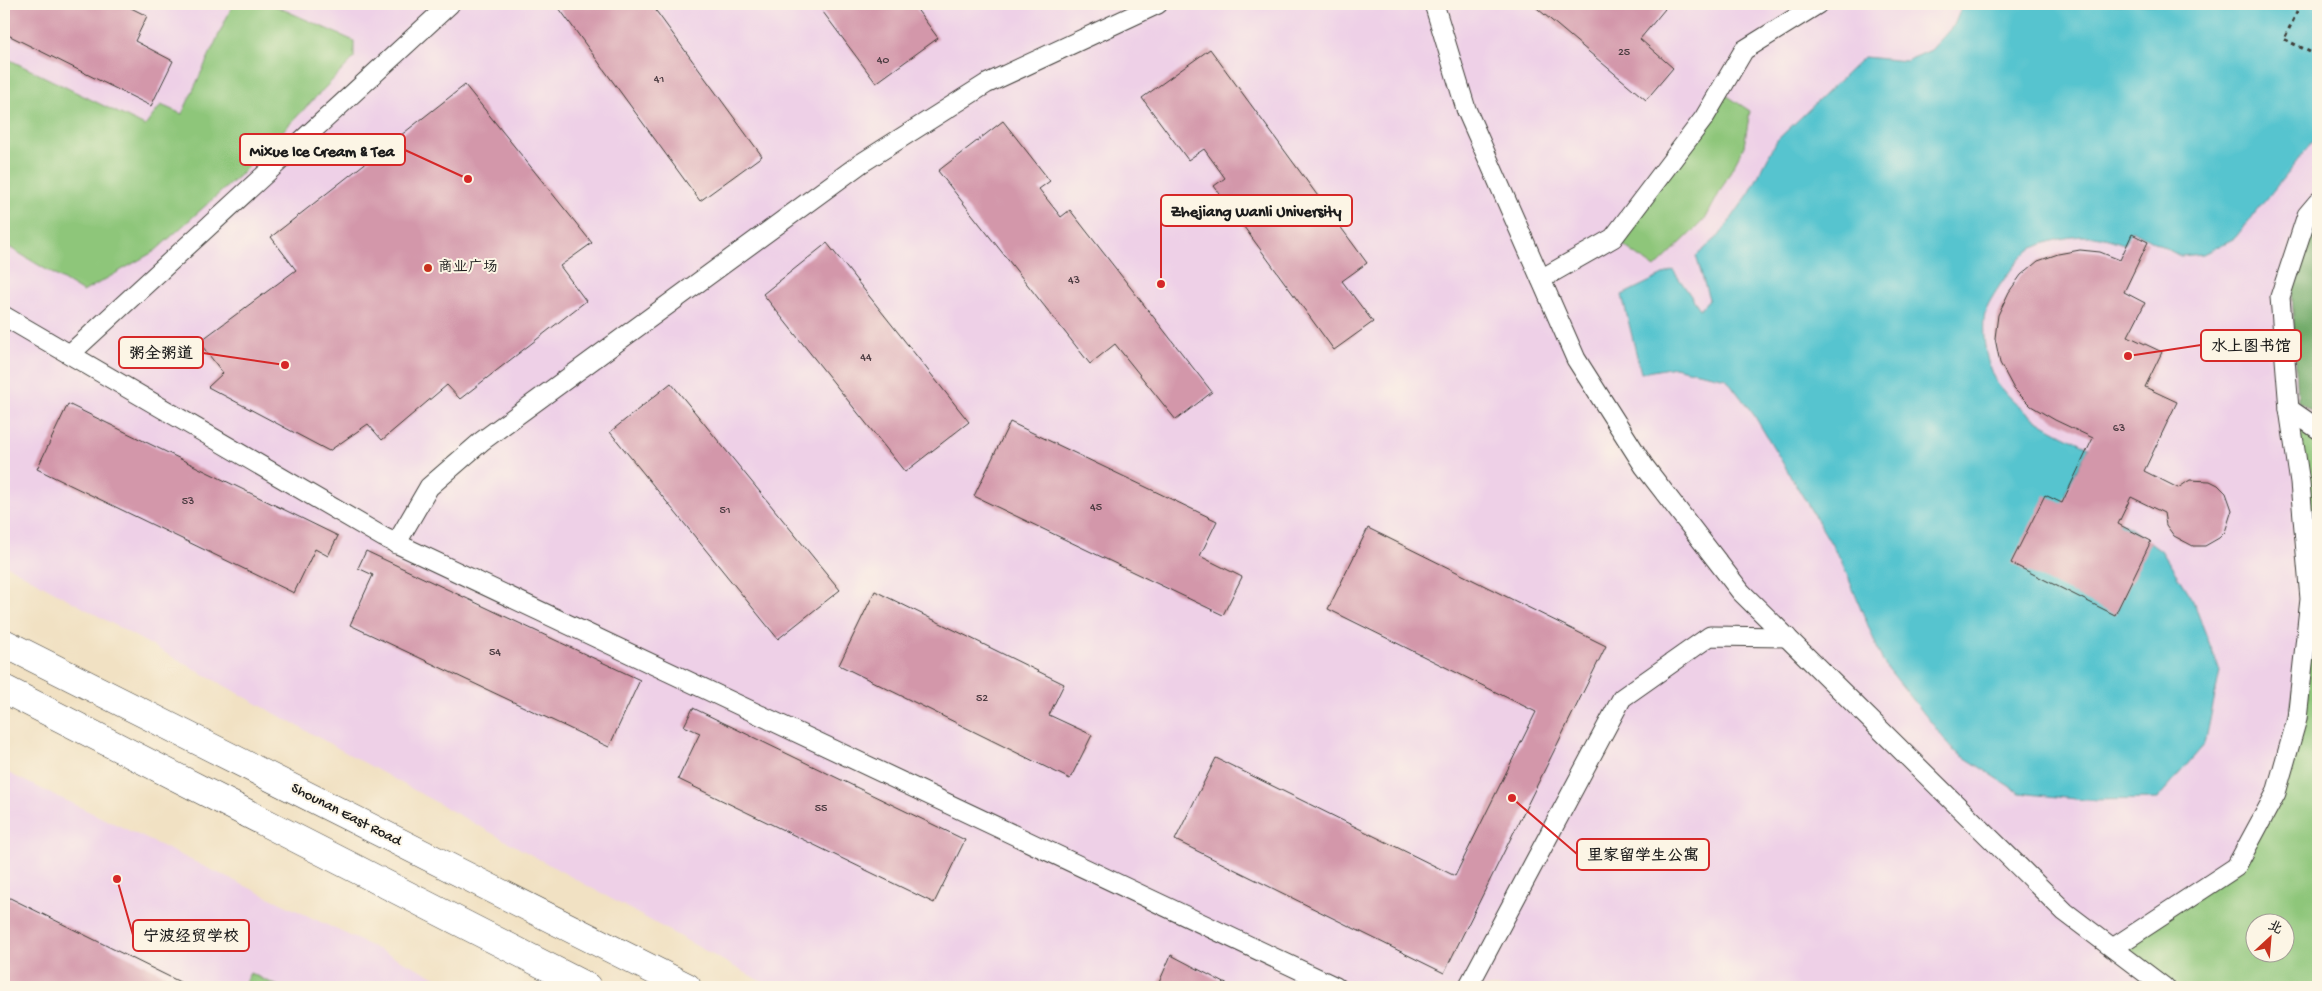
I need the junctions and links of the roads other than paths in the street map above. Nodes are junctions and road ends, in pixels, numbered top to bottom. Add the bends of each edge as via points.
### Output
1 (450, 4) edge
2 (1158, 4) edge
3 (1434, 4) edge
4 (1818, 4) edge
5 (2318, 202) edge
6 (1542, 279) junction
7 (4, 316) edge
8 (70, 354) junction
9 (2289, 410) junction
10 (2318, 428) edge
11 (396, 544) junction
12 (1787, 637) junction
13 (4, 643) edge
14 (4, 689) edge
15 (2113, 948) junction
16 (586, 987) edge
17 (688, 987) edge
18 (1336, 987) edge
19 (1468, 987) edge
20 (2164, 987) edge

1 - 8 lane
2 - 11 lane via 986,84 860,164 482,441 429,487
3 - 6 lane via 1466,109
4 - 6 lane via 1744,50 1704,118 1613,238
5 - 9 lane via 2307,215 2280,297
6 - 12 lane via 1576,359 1644,466 1741,592
7 - 8 lane
8 - 11 lane
9 - 10 lane
9 - 15 lane via 2300,483 2310,599 2297,719 2276,793 2236,867
11 - 18 lane
12 - 15 lane via 2065,912
12 - 19 lane via 1710,636 1622,698
13 - 17 main road, Shounan East Road
14 - 16 main road
15 - 20 lane

